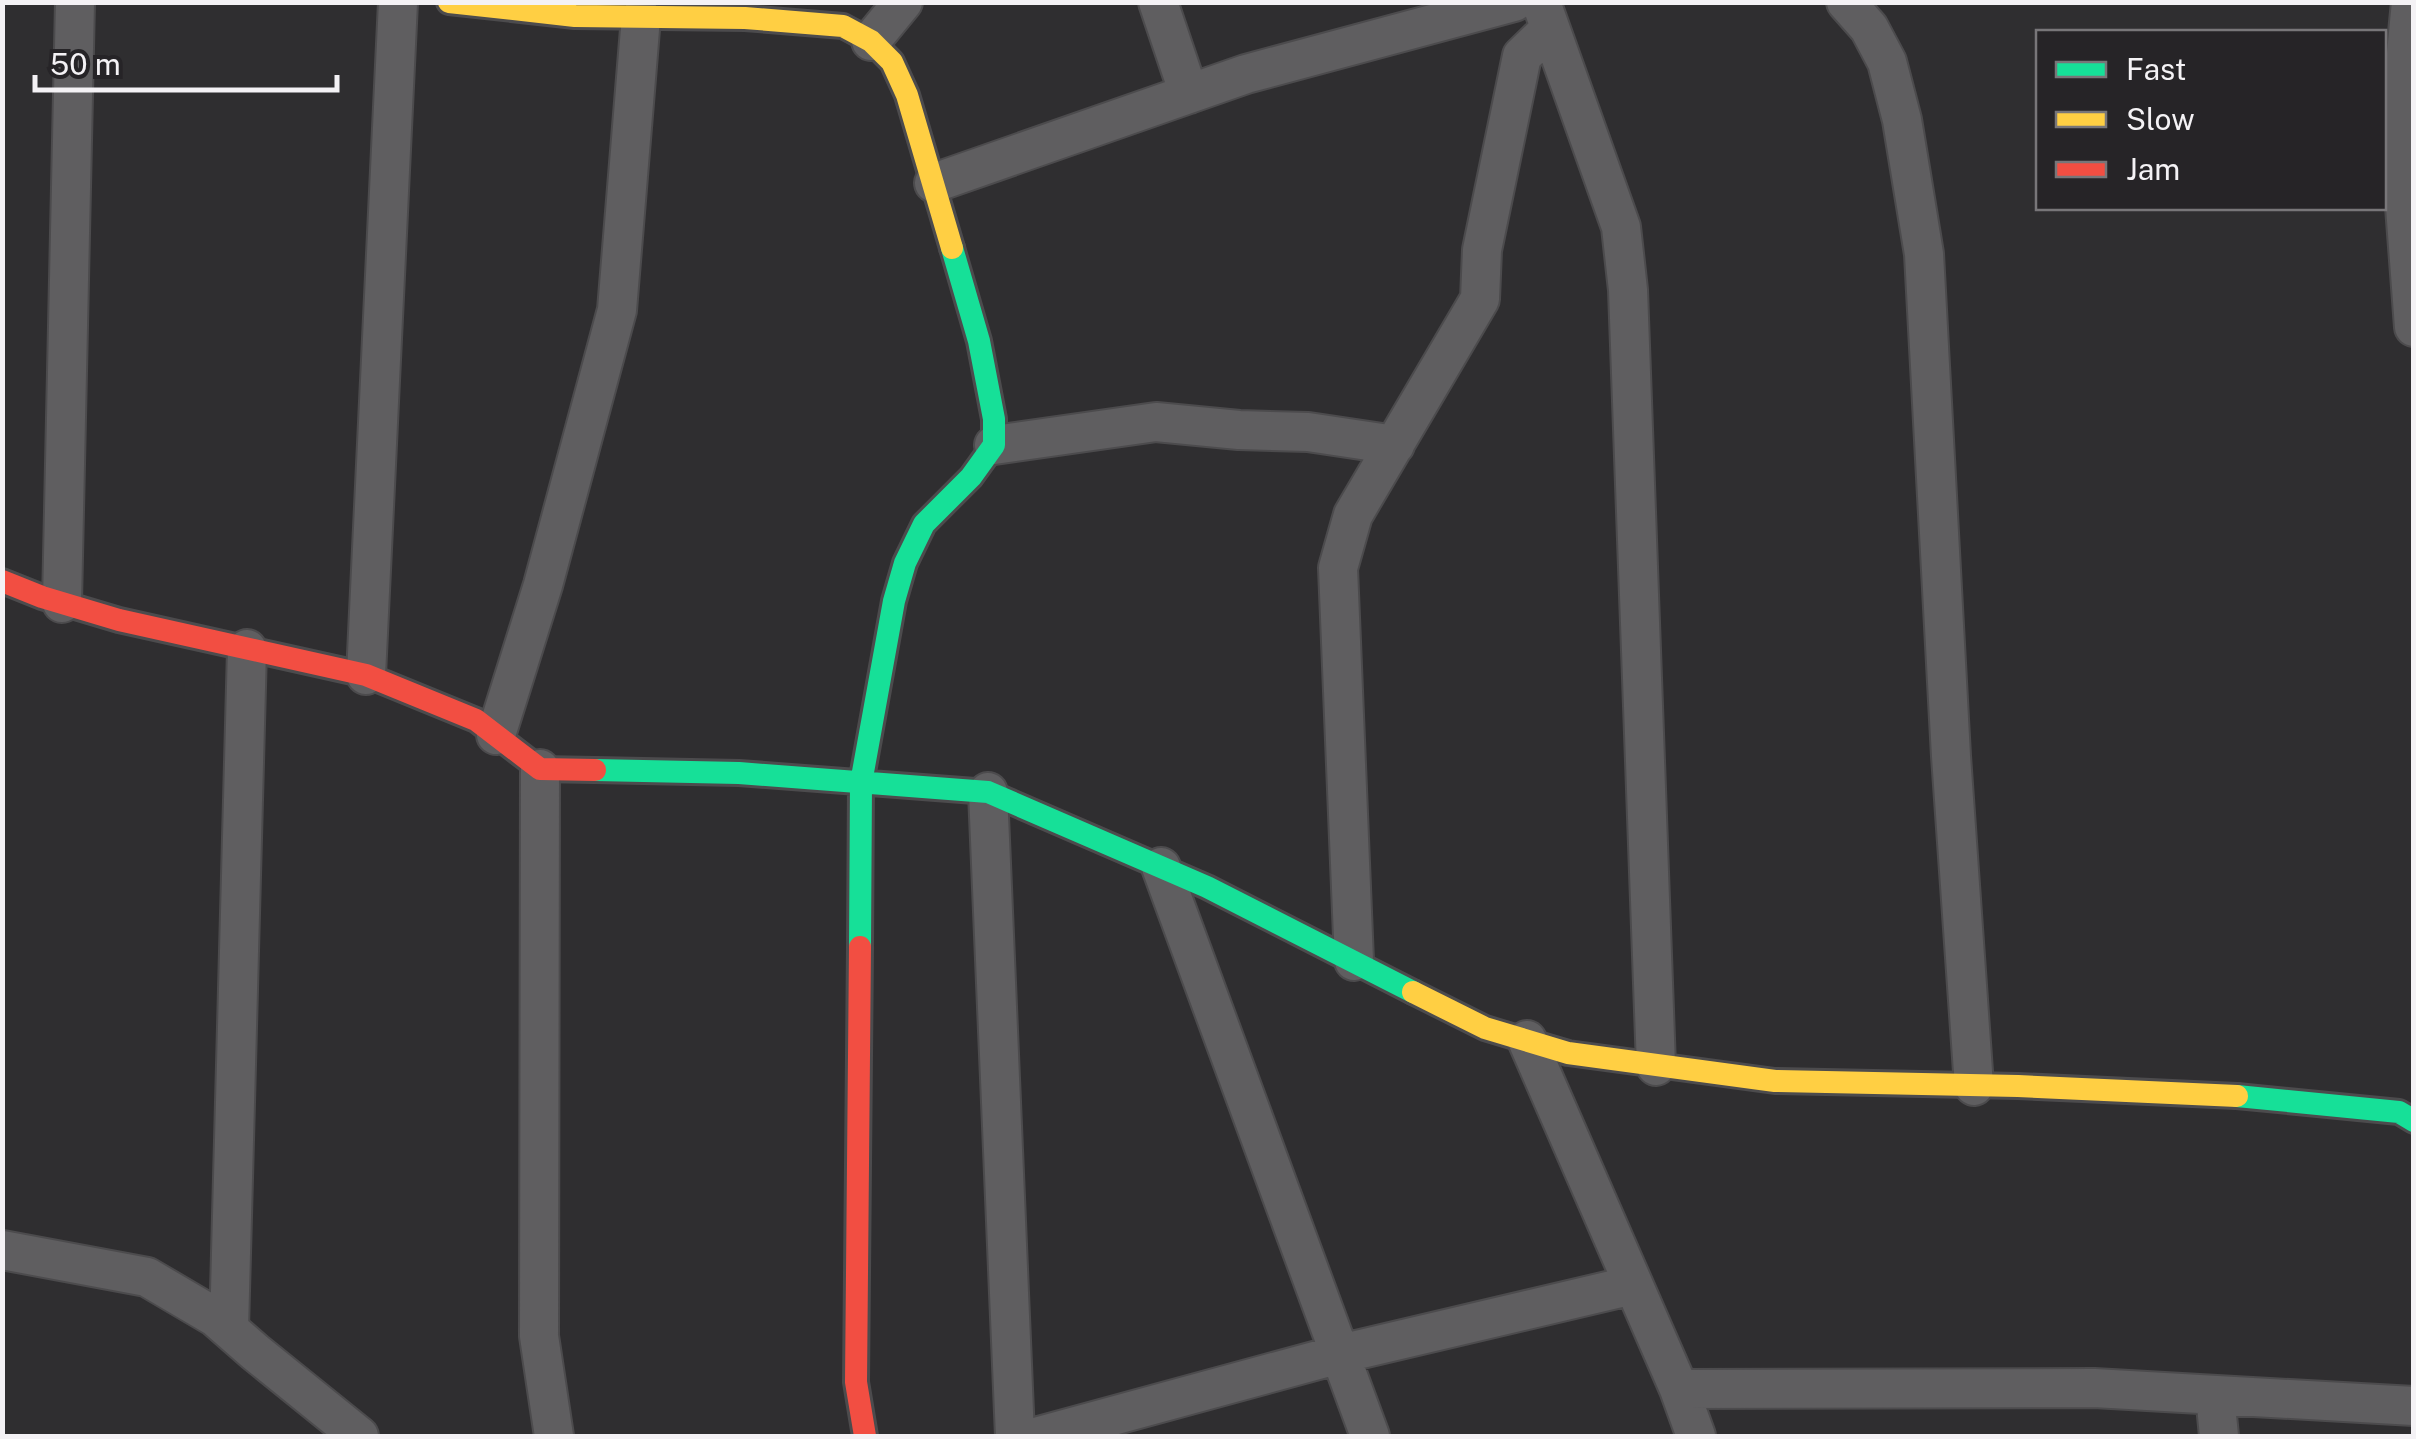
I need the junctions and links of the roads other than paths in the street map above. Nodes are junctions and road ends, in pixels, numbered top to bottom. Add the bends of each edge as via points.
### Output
1 (75, 2) edge
2 (398, 2) edge
3 (449, 2) edge
4 (903, 2) edge
5 (1158, 2) edge
6 (1514, 2) edge
7 (1846, 2) edge
8 (2412, 2) edge
9 (746, 10) edge
10 (1546, 16) edge
11 (641, 17) junction
12 (872, 41) junction
13 (1189, 94) junction
14 (934, 183) junction
15 (2410, 224) edge
16 (2414, 327) edge
17 (994, 445) junction
18 (1395, 445) junction
19 (2, 581) edge
20 (62, 603) junction
21 (247, 649) junction
22 (366, 675) junction
23 (496, 735) junction
24 (540, 769) junction
25 (861, 783) junction
26 (988, 792) junction
27 (1161, 868) junction
28 (1354, 961) junction
29 (1527, 1040) junction
30 (1656, 1066) junction
31 (1974, 1086) junction
32 (2414, 1121) edge
33 (2, 1250) edge
34 (1634, 1285) junction
35 (229, 1329) junction
36 (1340, 1354) junction
37 (1679, 1389) junction
38 (2215, 1395) junction
39 (2414, 1406) edge
40 (359, 1436) edge
41 (554, 1436) edge
42 (865, 1436) edge
43 (1037, 1436) edge
44 (1370, 1436) edge
45 (1696, 1436) edge
46 (2218, 1436) edge

1 - 20 street
2 - 22 street
3 - 11 street
4 - 12 street
5 - 13 street
6 - 13 street
7 - 31 street via 1886,62 1924,254
8 - 15 street via 2399,126
9 - 11 street
9 - 12 street via 844,26
10 - 18 street via 1522,56 1482,250 1480,299
10 - 30 street via 1621,227 1628,290
11 - 23 street via 618,310
12 - 14 street via 892,62 907,96
13 - 14 street
14 - 17 street via 980,341
15 - 16 street
17 - 18 street via 1156,422
17 - 25 street via 924,524 906,563
18 - 28 street via 1353,515 1338,568
19 - 20 street
20 - 21 street
21 - 22 street
21 - 35 street
22 - 23 street via 476,720
23 - 24 street
24 - 25 street
24 - 41 street via 539,1336
25 - 26 street
25 - 42 street via 856,1382
26 - 27 street
26 - 43 street
27 - 28 street
27 - 36 street
28 - 29 street via 1485,1028
29 - 30 street
29 - 34 street
30 - 31 street via 1776,1081
31 - 32 street via 2268,1098 2398,1112
33 - 35 street via 147,1278
34 - 36 street
34 - 37 street
35 - 40 street
36 - 43 street
36 - 44 street
37 - 38 street via 2094,1388
37 - 45 street
38 - 39 street
38 - 46 street

